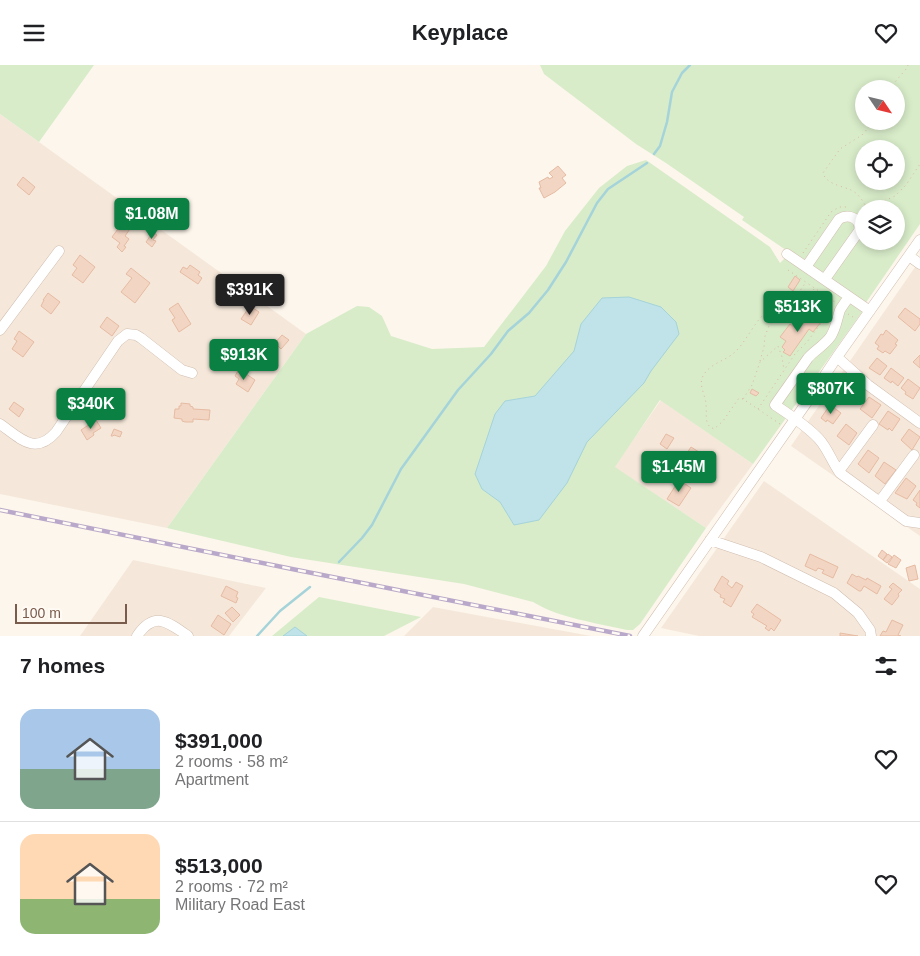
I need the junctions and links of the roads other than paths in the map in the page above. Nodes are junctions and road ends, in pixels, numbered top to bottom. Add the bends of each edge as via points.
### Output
1 (920, 240) edge
2 (59, 251) dead end
3 (787, 254) dead end
4 (909, 256) junction
5 (920, 263) edge
6 (806, 267) junction
7 (825, 279) junction
8 (849, 297) junction
9 (870, 311) junction
10 (0, 330) edge
11 (837, 357) junction
12 (192, 373) dead end
13 (795, 419) junction
14 (920, 423) edge
15 (0, 424) edge
16 (873, 425) dead end
17 (914, 455) dead end
18 (839, 471) junction
19 (880, 501) junction
20 (920, 523) edge
21 (710, 540) junction
22 (137, 636) edge
23 (188, 636) edge
24 (643, 636) edge
25 (871, 636) edge

1 - 4 street
2 - 10 street
3 - 6 street
4 - 5 street
4 - 9 street
6 - 7 street
6 - 7 street via 839,219 849,216 857,220 859,231
7 - 8 street
8 - 9 street
8 - 13 street via 841,308 830,337 812,352 775,405
9 - 11 street
11 - 13 street
11 - 14 street via 868,385
12 - 15 street via 182,370 141,338 130,334 118,341 48,441 31,444
13 - 18 street via 820,439
13 - 21 street
16 - 18 street
17 - 19 street
18 - 19 street
19 - 20 street via 906,521
21 - 24 street
21 - 25 street via 760,557 834,593 858,613
22 - 23 street via 145,625 162,621

